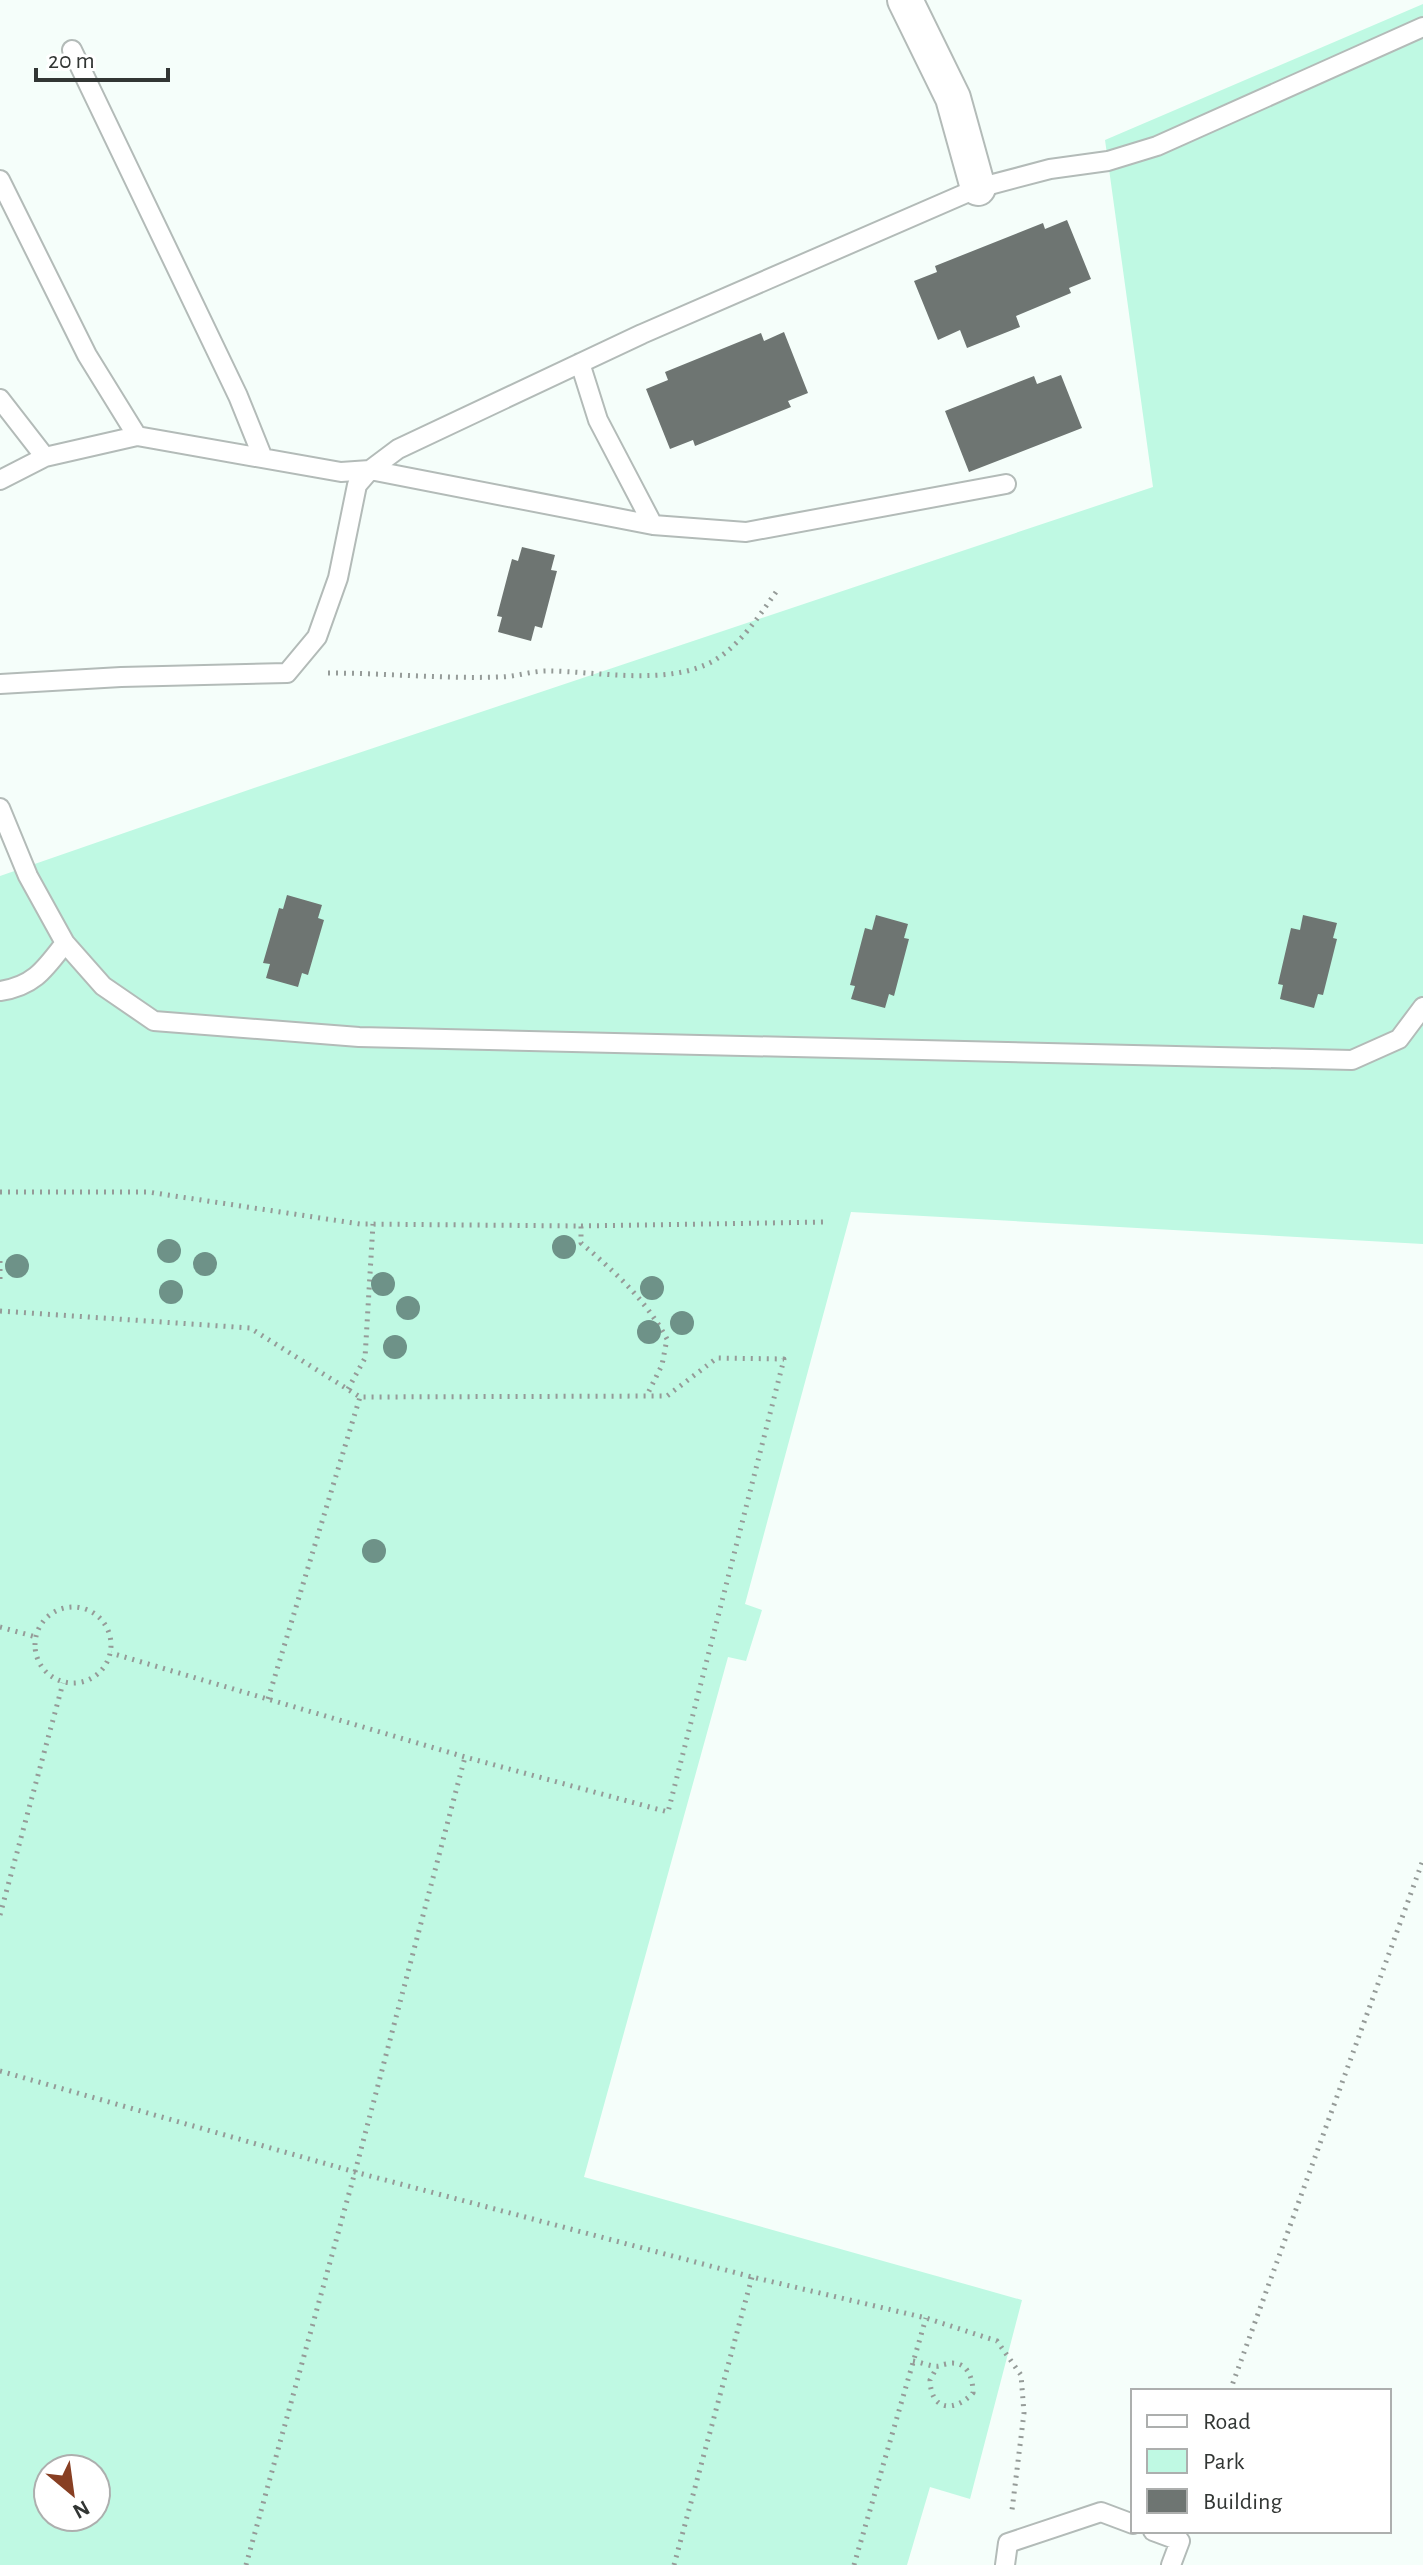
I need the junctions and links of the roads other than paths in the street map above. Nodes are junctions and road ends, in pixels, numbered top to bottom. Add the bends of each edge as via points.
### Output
1 (905, 0) edge
2 (1423, 27) edge
3 (72, 50) dead end
4 (0, 180) edge
5 (978, 188) junction
6 (580, 363) junction
7 (0, 399) edge
8 (137, 436) junction
9 (45, 457) junction
10 (263, 458) junction
11 (370, 470) junction
12 (0, 480) edge
13 (1006, 484) dead end
14 (653, 525) junction
15 (0, 684) edge
16 (0, 808) edge
17 (65, 943) junction
18 (0, 991) edge
19 (1423, 1007) edge
20 (1131, 2523) edge
21 (1158, 2533) edge
22 (1005, 2565) edge
23 (1171, 2565) edge

1 - 5 street via 953,98
2 - 5 lane via 1157,146
3 - 10 lane
4 - 8 lane via 87,355
5 - 6 lane
6 - 11 lane via 398,449
6 - 14 lane via 598,420
7 - 9 lane
8 - 9 lane
8 - 10 lane
9 - 12 lane
10 - 11 lane via 341,472
11 - 14 lane
11 - 15 lane via 357,485 338,578 317,637 287,673
13 - 14 lane via 746,532
16 - 17 lane via 28,876
17 - 18 lane via 42,974 17,989
17 - 19 lane via 103,986 154,1021 359,1037 1352,1060 1399,1039
20 - 22 lane via 1101,2512 1008,2543
21 - 23 lane via 1180,2541

